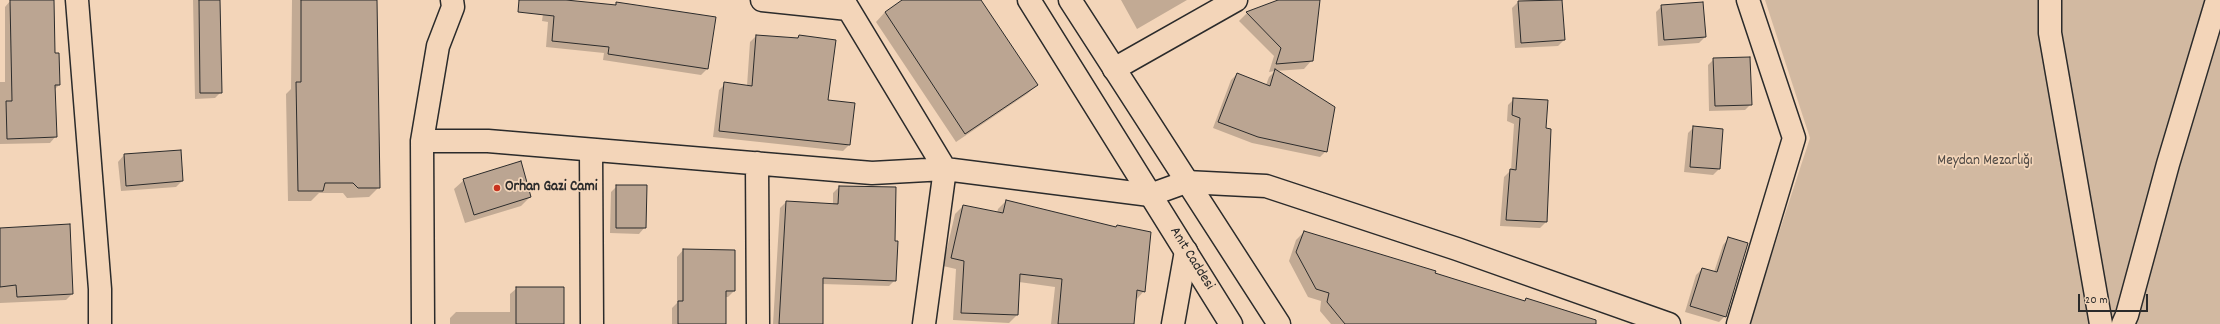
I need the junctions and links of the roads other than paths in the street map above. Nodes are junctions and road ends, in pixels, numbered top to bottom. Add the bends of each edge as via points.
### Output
1 (77, 0) edge
2 (452, 0) edge
3 (762, 0) edge
4 (1029, 0) edge
5 (1070, 0) edge
6 (1236, 0) edge
7 (1748, 0) edge
8 (2050, 0) edge
9 (2217, 0) edge
10 (846, 5) edge
11 (1114, 69) junction
12 (422, 141) junction
13 (591, 150) junction
14 (758, 163) junction
15 (945, 169) junction
16 (1186, 182) junction
17 (1150, 195) junction
18 (1186, 251) junction
19 (100, 324) edge
20 (423, 324) edge
21 (592, 324) edge
22 (758, 324) edge
23 (924, 324) edge
24 (1173, 324) edge
25 (1231, 324) edge
26 (1278, 324) edge
27 (1669, 324) edge
28 (1738, 324) edge
29 (2101, 324) edge
30 (2123, 324) edge

1 - 19 street via 100,289
2 - 12 street via 453,8 438,46
3 - 10 street
4 - 17 street, Anıt Caddesi
5 - 11 street
6 - 11 street
7 - 28 street via 1794,138
8 - 29 street via 2050,33
9 - 30 street
10 - 15 street
11 - 16 street
12 - 13 street via 488,141
12 - 20 street
13 - 14 street
13 - 21 street
14 - 15 street via 872,172
14 - 22 street
15 - 17 street
15 - 23 street
16 - 17 street
16 - 26 street
16 - 27 street via 1266,186 1456,248
17 - 18 street, Anıt Caddesi
18 - 24 street
18 - 25 street, Anıt Caddesi

